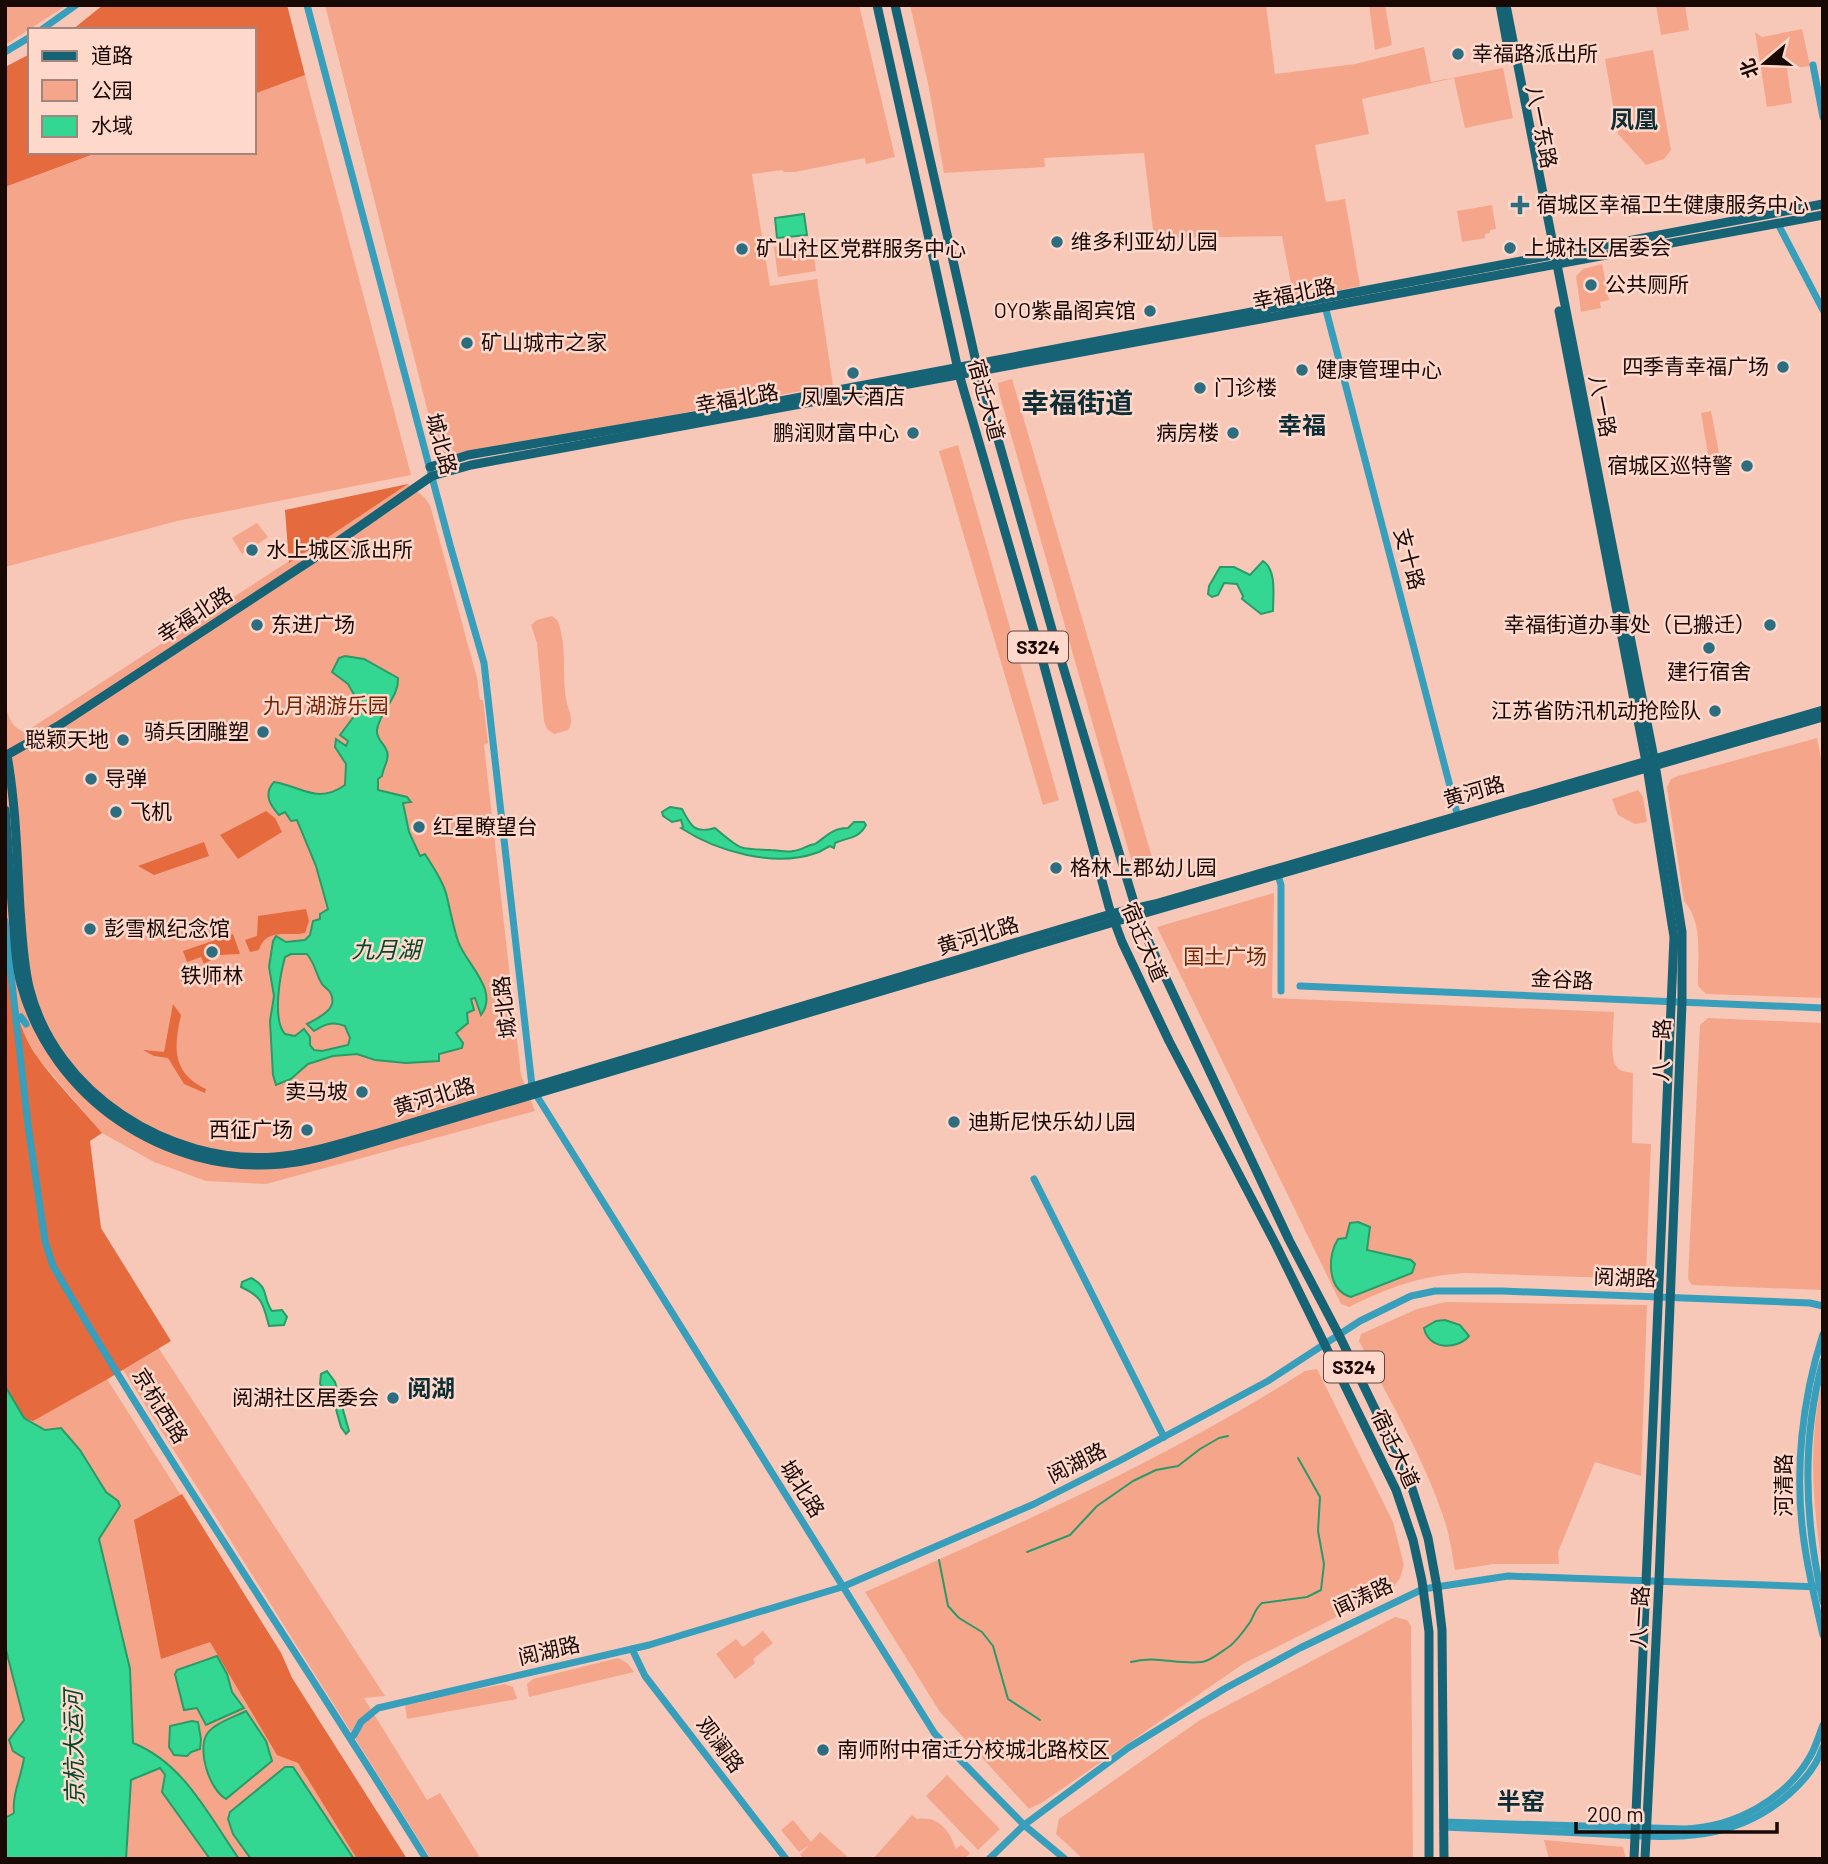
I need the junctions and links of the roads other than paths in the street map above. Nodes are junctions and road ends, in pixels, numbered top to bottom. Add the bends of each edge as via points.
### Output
1 (76, 5) edge
2 (307, 5) edge
3 (877, 5) edge
4 (895, 5) edge
5 (1500, 5) edge
6 (1506, 5) edge
7 (44, 28) edge
8 (28, 38) edge
9 (5, 52) edge
10 (1813, 65) dead end
11 (1823, 117) edge
12 (1823, 204) edge
13 (1823, 215) edge
14 (1778, 224) junction
15 (1552, 260) junction
16 (1325, 306) junction
17 (1823, 310) edge
18 (978, 366) junction
19 (958, 370) junction
20 (431, 472) junction
21 (1822, 716) edge
22 (6, 753) edge
23 (1650, 762) junction
24 (5, 810) edge
25 (1459, 818) junction
26 (1278, 875) junction
27 (1137, 912) junction
28 (1113, 918) junction
29 (5, 921) edge
30 (1300, 986) dead end
31 (1281, 991) dead end
32 (1677, 1003) junction
33 (1823, 1008) edge
34 (16, 1022) junction
35 (26, 1024) dead end
36 (534, 1089) junction
37 (1034, 1179) dead end
38 (1659, 1296) junction
39 (1670, 1297) junction
40 (1823, 1306) edge
41 (1823, 1334) edge
42 (1339, 1335) junction
43 (1325, 1344) junction
44 (1823, 1361) edge
45 (1164, 1437) junction
46 (1647, 1581) junction
47 (1659, 1581) junction
48 (842, 1587) junction
49 (1437, 1587) junction
50 (1816, 1587) junction
51 (1423, 1589) junction
52 (1823, 1602) edge
53 (1823, 1635) edge
54 (632, 1649) junction
55 (1823, 1725) edge
56 (351, 1737) junction
57 (1823, 1747) edge
58 (1443, 1824) junction
59 (1024, 1825) junction
60 (1635, 1831) junction
61 (1646, 1832) junction
62 (426, 1859) edge
63 (786, 1859) edge
64 (989, 1859) edge
65 (1065, 1859) edge
66 (1429, 1859) edge
67 (1444, 1859) edge
68 (1634, 1859) edge
69 (1645, 1859) edge

1 - 7 street
2 - 20 street, 城北路
3 - 19 main road, 宿迁大道 / S324
4 - 18 main road, 宿迁大道 / S324
5 - 15 main road, 八一东路
6 - 15 main road, 八一东路
8 - 9 street
10 - 11 street
12 - 15 main road
13 - 14 main road
14 - 15 main road
14 - 17 street
15 - 16 main road, 幸福北路
15 - 18 main road, 幸福北路
15 - 23 main road, 八一路
16 - 18 main road, 幸福北路
16 - 25 street, 支十路
18 - 19 main road, 幸福北路
18 - 27 main road, 宿迁大道 / S324
19 - 20 main road, 幸福北路
19 - 28 main road, 宿迁大道 / S324
20 - 22 main road, 幸福北路 via 310,561 58,726
20 - 36 street, 城北路 via 485,667
21 - 23 main road, 黄河路
22 - 36 main road, 黄河北路 via 22,940 35,1004 51,1039 78,1076 140,1125 199,1151 274,1157 342,1143
23 - 25 main road, 黄河路
23 - 32 main road, 八一路 via 1674,937
24 - 36 main road, 黄河北路 via 18,965 38,1029 74,1083 106,1112 151,1141 212,1161 284,1164 368,1143
25 - 26 main road, 黄河路
25 - 27 main road, 黄河路
26 - 27 main road, 黄河路
26 - 31 street
27 - 28 main road, 黄河北路
27 - 42 main road, 宿迁大道 / S324 via 1289,1240
28 - 36 main road, 黄河北路
28 - 43 main road, 宿迁大道 / S324 via 1169,1041
29 - 34 street, 京杭西路
30 - 32 street, 金谷路
32 - 33 street, 金谷路
32 - 38 main road, 八一路
32 - 39 main road, 八一路
34 - 35 street via 21,1017
34 - 56 street, 京杭西路 via 45,1241 53,1266 241,1570
36 - 48 street, 城北路
37 - 45 street
38 - 39 street, 阅湖路
38 - 42 street, 阅湖路 via 1435,1290 1411,1296
38 - 46 main road, 八一路
39 - 40 street, 阅湖路
39 - 47 main road, 八一路
41 - 50 street, 河清路 via 1807,1398 1800,1477 1803,1539
42 - 43 street, 阅湖路
42 - 49 main road, 宿迁大道 / S324 via 1409,1479 1428,1538
43 - 45 street, 阅湖路 via 1268,1381
43 - 51 main road, 宿迁大道 / S324 via 1396,1490
44 - 50 street, 河清路 via 1807,1473
45 - 48 street, 阅湖路 via 1034,1504
46 - 47 street, 闻涛路
46 - 49 street, 闻涛路 via 1508,1576
46 - 60 main road, 八一路
47 - 50 street, 闻涛路
47 - 61 main road, 八一路
48 - 54 street, 阅湖路
48 - 59 street, 城北路 via 935,1734
49 - 51 street, 闻涛路
49 - 58 main road, 宿迁大道 / S324 via 1442,1630
50 - 52 street, 河清路
50 - 53 street, 河清路
51 - 59 street, 闻涛路 via 1224,1689 1128,1748
51 - 66 main road, 宿迁大道 / S324 via 1429,1632
54 - 56 street, 阅湖路 via 378,1707
54 - 63 street, 观澜路 via 645,1675
55 - 61 street via 1801,1770 1755,1810 1705,1827
56 - 62 street, 京杭西路
57 - 61 street via 1797,1787 1762,1815 1703,1836
58 - 60 street
58 - 67 main road, 宿迁大道 / S324
59 - 64 street, 闻涛路
59 - 65 street, 城北路
60 - 61 street
60 - 68 main road, 八一路
61 - 69 main road, 八一路

